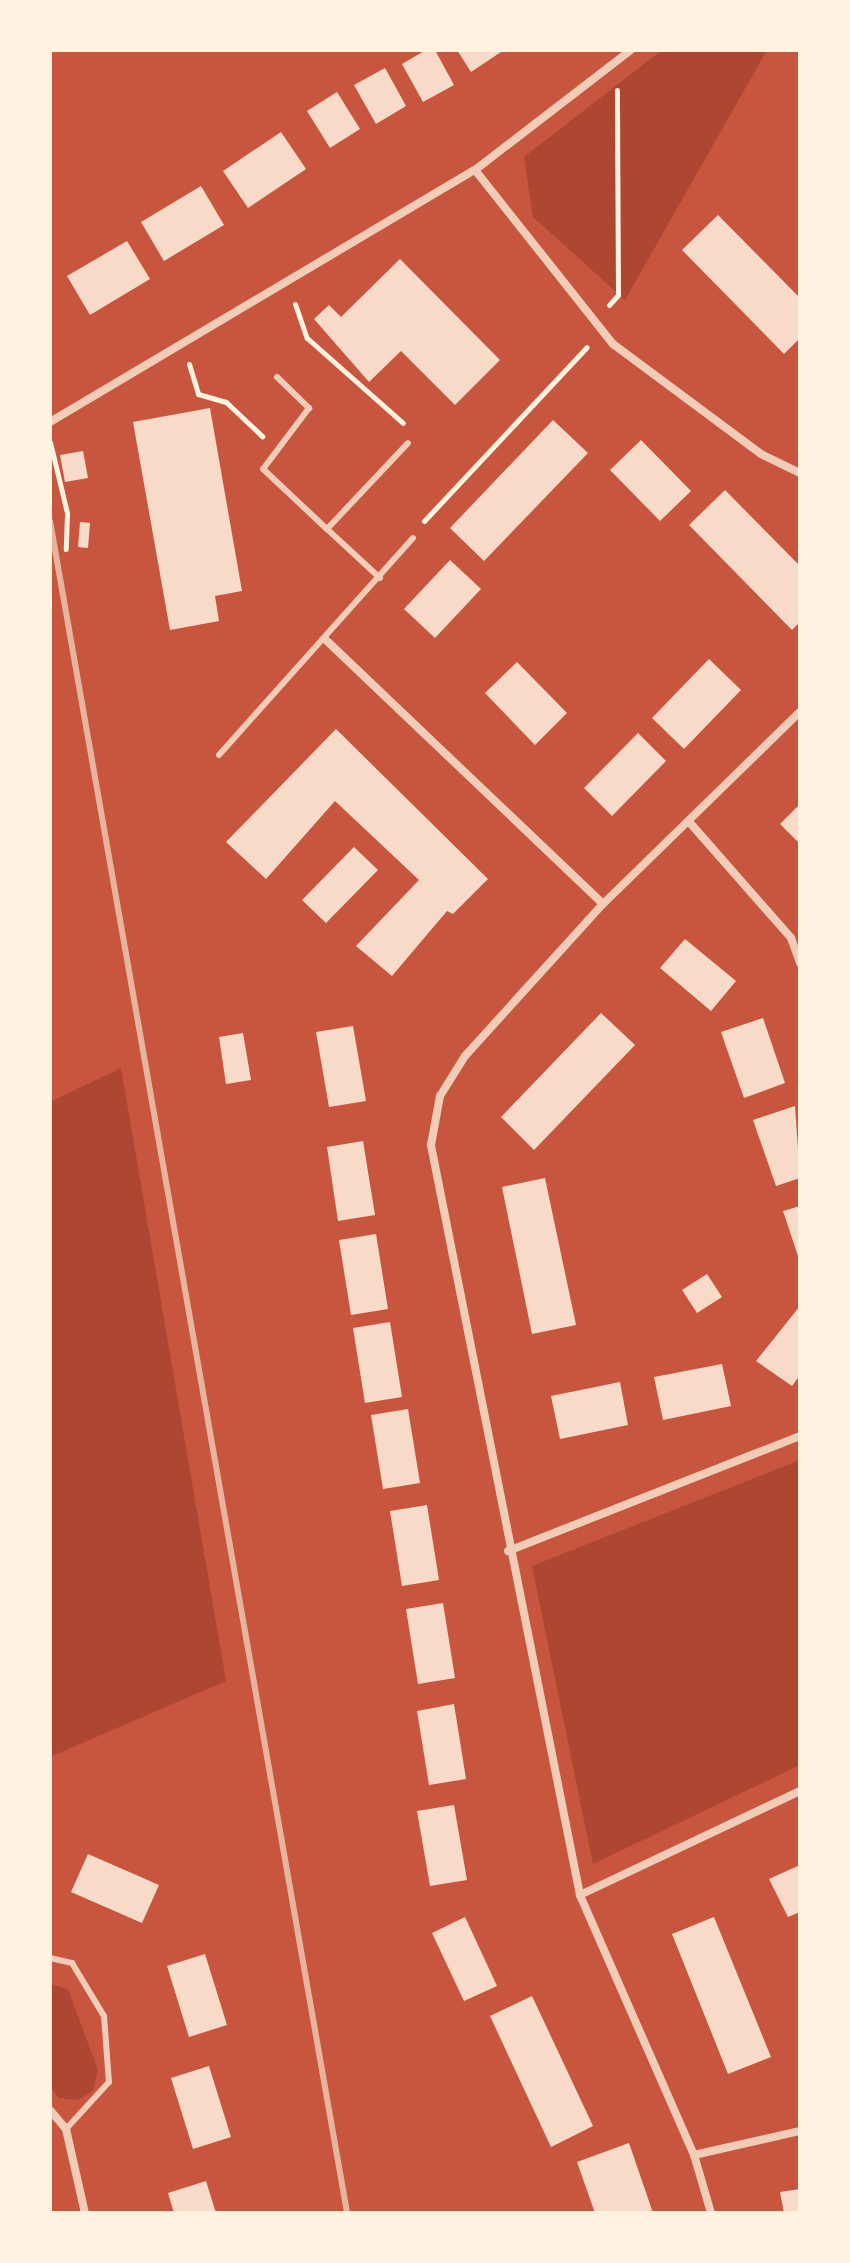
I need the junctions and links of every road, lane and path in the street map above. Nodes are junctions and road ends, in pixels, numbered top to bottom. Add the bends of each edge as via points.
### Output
1 (631, 50) edge
2 (606, 73) junction
3 (475, 170) junction
4 (286, 285) junction
5 (593, 323) junction
6 (601, 331) junction
7 (183, 344) junction
8 (277, 377) dead end
9 (50, 422) edge
10 (50, 441) edge
11 (408, 443) joint
12 (277, 451) junction
13 (800, 473) edge
14 (327, 529) junction
15 (413, 538) joint
16 (66, 549) dead end
17 (380, 578) junction
18 (327, 641) junction
19 (800, 712) edge
20 (219, 755) dead end
21 (691, 824) junction
22 (603, 904) junction
23 (800, 963) edge
24 (800, 1436) edge
25 (508, 1551) junction
26 (800, 1791) edge
27 (580, 1895) junction
28 (50, 1958) edge
29 (50, 2110) edge
30 (66, 2129) junction
31 (800, 2131) edge
32 (694, 2155) junction
33 (85, 2213) edge
34 (711, 2213) edge

1 - 2 street
2 - 3 street
2 - 5 path via 617,87 618,295
3 - 4 street
3 - 5 street
4 - 7 street
4 - 11 path via 307,338 415,435
5 - 6 street
6 - 13 street via 761,454
6 - 15 path
7 - 9 street
7 - 12 path via 198,394 226,402
8 - 12 lane via 309,408
10 - 16 path via 67,513
11 - 14 lane
12 - 14 lane via 263,469 271,482
14 - 17 lane
15 - 17 lane
17 - 18 lane
18 - 20 lane
18 - 22 street
19 - 21 street
21 - 22 street
21 - 23 street via 791,938
22 - 25 street via 465,1056 440,1096 431,1145
24 - 25 street
25 - 27 street
26 - 27 street
27 - 32 street
28 - 30 lane via 72,1963 104,2016 109,2082
29 - 30 street
30 - 33 street
31 - 32 street
32 - 34 street

